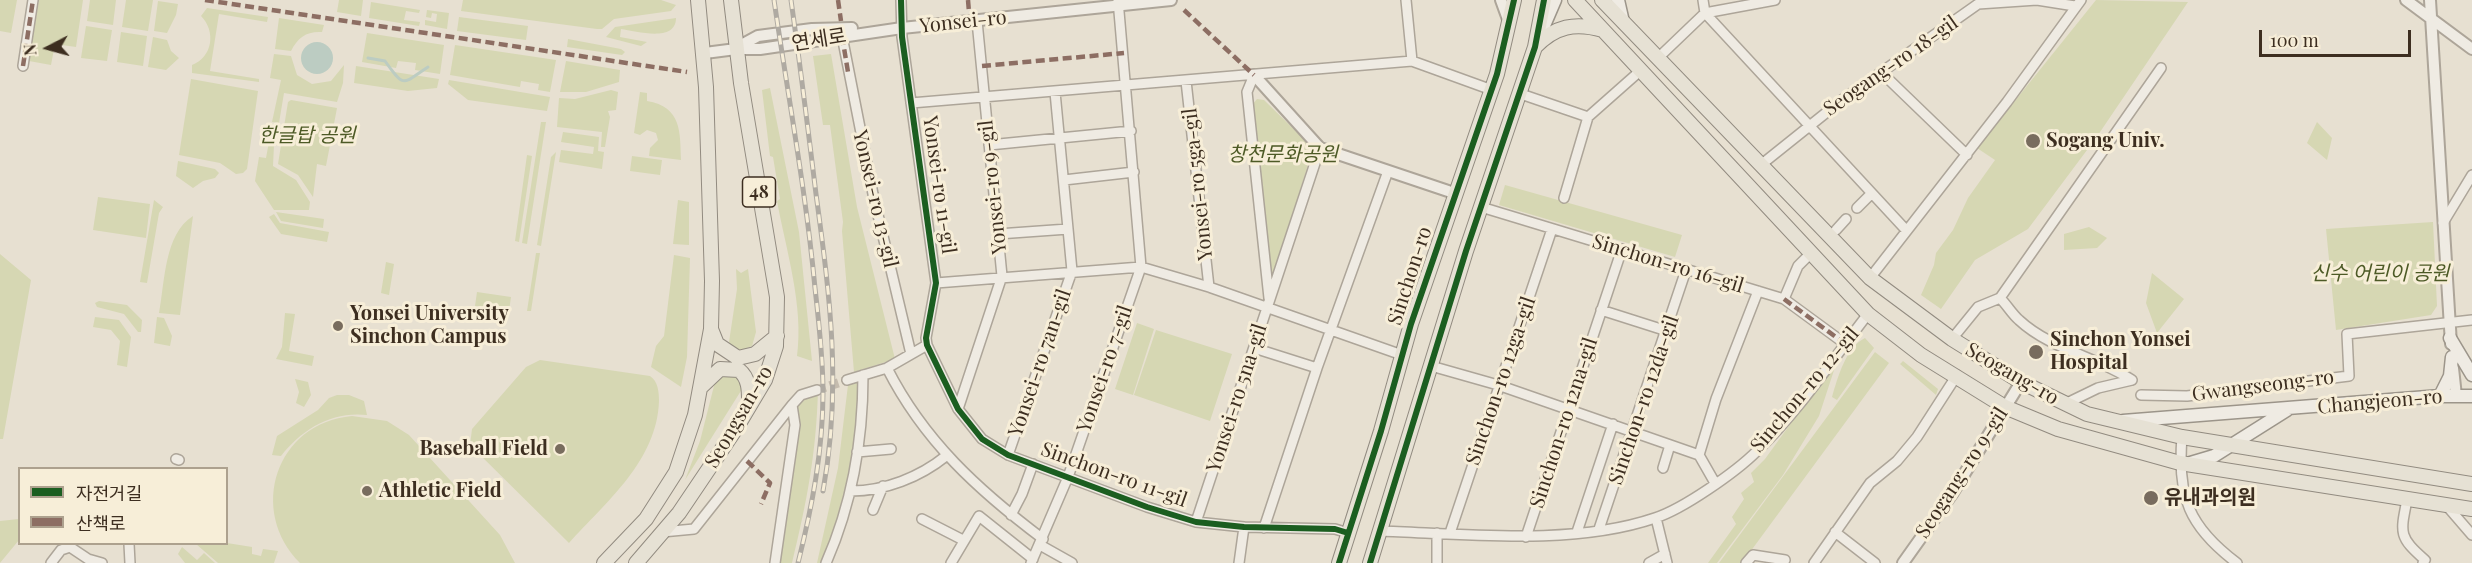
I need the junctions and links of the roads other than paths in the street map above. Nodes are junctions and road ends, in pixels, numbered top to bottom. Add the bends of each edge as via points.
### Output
1 (33, 0) edge
2 (698, 0) edge
3 (731, 0) edge
4 (901, 0) edge
5 (1171, 0) edge
6 (1406, 0) edge
7 (1501, 0) edge
8 (1514, 0) edge
9 (1544, 0) edge
10 (1556, 0) edge
11 (1575, 0) edge
12 (1602, 0) edge
13 (1618, 0) edge
14 (1702, 0) edge
15 (1775, 0) edge
16 (2034, 0) edge
17 (2406, 0) edge
18 (2430, 0) edge
19 (1118, 3) edge
20 (2078, 3) edge
21 (1705, 13) junction
22 (2430, 16) junction
23 (977, 21) junction
24 (1509, 22) junction
25 (1623, 23) junction
26 (902, 28) junction
27 (1605, 31) junction
28 (843, 40) junction
29 (1535, 47) junction
30 (736, 49) junction
31 (2472, 49) edge
32 (705, 54) junction
33 (1658, 58) junction
34 (1412, 61) junction
35 (23, 66) dead end
36 (2161, 68) dead end
37 (1640, 71) junction
38 (1882, 73) junction
39 (1254, 75) junction
40 (1186, 81) junction
41 (1127, 85) junction
42 (1492, 90) junction
43 (1055, 92) junction
44 (1518, 93) junction
45 (984, 98) junction
46 (911, 103) junction
47 (1588, 117) junction
48 (1809, 125) junction
49 (1131, 131) junction
50 (1060, 137) junction
51 (1737, 140) junction
52 (989, 145) junction
53 (1320, 148) junction
54 (1967, 155) junction
55 (1723, 156) junction
56 (1762, 164) junction
57 (1134, 171) junction
58 (1388, 171) junction
59 (2472, 175) edge
60 (1064, 180) junction
61 (1454, 194) junction
62 (1871, 194) junction
63 (1564, 198) dead end
64 (1800, 206) junction
65 (1481, 207) junction
66 (1857, 208) dead end
67 (1846, 219) dead end
68 (1781, 223) junction
69 (2442, 225) junction
70 (1068, 229) junction
71 (1552, 229) junction
72 (1836, 230) dead end
73 (1906, 230) junction
74 (998, 234) junction
75 (1622, 249) junction
76 (1810, 254) junction
77 (1141, 267) junction
78 (1686, 270) junction
79 (1072, 272) junction
80 (1002, 276) junction
81 (1870, 278) junction
82 (936, 283) junction
83 (1209, 287) junction
84 (1758, 291) junction
85 (2000, 298) junction
86 (1784, 299) junction
87 (1268, 305) junction
88 (1601, 310) junction
89 (1868, 314) junction
90 (2448, 320) junction
91 (2472, 320) edge
92 (711, 329) junction
93 (1330, 331) junction
94 (1667, 331) junction
95 (777, 336) junction
96 (2450, 338) junction
97 (1952, 339) junction
98 (1844, 343) junction
99 (927, 345) junction
100 (1254, 348) junction
101 (911, 354) junction
102 (1402, 355) junction
103 (2452, 357) junction
104 (1431, 366) junction
105 (886, 368) junction
106 (1317, 368) junction
107 (863, 375) junction
108 (1957, 375) junction
109 (2472, 375) edge
110 (847, 380) tunnel mouth
111 (2020, 382) junction
112 (1498, 385) junction
113 (700, 388) junction
114 (817, 390) tunnel mouth
115 (2141, 395) dead end
116 (2440, 396) junction
117 (2456, 396) junction
118 (2472, 396) edge
119 (2065, 404) junction
120 (792, 405) junction
121 (2005, 407) junction
122 (749, 408) junction
123 (958, 409) junction
124 (1567, 409) junction
125 (2288, 409) junction
126 (2113, 421) junction
127 (1613, 424) junction
128 (1634, 431) junction
129 (2182, 437) junction
130 (1670, 445) junction
131 (2231, 445) junction
132 (891, 450) dead end
133 (857, 452) junction
134 (1008, 455) junction
135 (1699, 455) junction
136 (946, 456) junction
137 (1033, 464) junction
138 (2183, 464) junction
139 (1663, 468) dead end
140 (1068, 477) junction
141 (1716, 483) junction
142 (2472, 484) edge
143 (883, 486) junction
144 (851, 491) junction
145 (2407, 500) junction
146 (2446, 506) junction
147 (2472, 509) edge
148 (873, 510) dead end
149 (1011, 515) junction
150 (1656, 518) junction
151 (922, 519) dead end
152 (1196, 522) junction
153 (1244, 527) junction
154 (1264, 528) junction
155 (1599, 529) junction
156 (1380, 531) junction
157 (662, 532) junction
158 (1577, 532) junction
159 (1835, 532) junction
160 (1348, 533) junction
161 (1437, 533) junction
162 (1450, 533) junction
163 (2472, 535) edge
164 (1526, 537) junction
165 (963, 540) junction
166 (1041, 542) junction
167 (623, 543) junction
168 (129, 545) edge
169 (1666, 558) edge
170 (1761, 560) edge
171 (1785, 560) dead end
172 (1032, 561) edge
173 (2425, 562) edge
174 (51, 563) edge
175 (102, 563) edge
176 (130, 563) edge
177 (598, 563) edge
178 (604, 563) edge
179 (636, 563) edge
180 (775, 563) edge
181 (826, 563) edge
182 (951, 563) edge
183 (1072, 563) edge
184 (1239, 563) edge
185 (1339, 563) edge
186 (1370, 563) edge
187 (1437, 563) edge
188 (1649, 563) edge
189 (1746, 563) edge
190 (1814, 563) edge
191 (1875, 563) edge
192 (1903, 563) edge
193 (2237, 563) edge

1 - 35 street
2 - 32 main road, Seongsan-ro
3 - 30 main road, Seongsan-ro / 48
4 - 26 street, Yonsei-ro 11-gil
5 - 19 street, Yonsei-ro
6 - 34 street
7 - 24 street
8 - 24 main road, Sinchon-ro
9 - 29 main road
10 - 29 main road
11 - 27 main road, Seogang-ro
12 - 25 main road, Seogang-ro
13 - 25 main road
14 - 21 street
15 - 21 street
16 - 20 street, Seogang-ro 18-gil
16 - 38 street, Seogang-ro 18-gil via 1978,4
17 - 22 street
18 - 22 street
19 - 23 street, Yonsei-ro
19 - 41 street, Yonsei-ro 7-gil
20 - 54 street
21 - 33 street
21 - 48 street
22 - 31 street
22 - 69 street
23 - 26 street, Yonsei-ro
23 - 45 street, Yonsei-ro 9-gil
24 - 42 main road, Sinchon-ro
25 - 33 main road, Seogang-ro
26 - 28 street, 연세로
26 - 30 street, Yonsei-ro via 885,25 769,34
26 - 46 street, Yonsei-ro 11-gil
27 - 29 main road via 1586,26 1563,27 1547,34
27 - 37 main road, Seogang-ro
28 - 30 street, 연세로
28 - 101 street, Yonsei-ro 13-gil via 873,195
29 - 44 main road
30 - 32 street, Yonsei-ro
30 - 95 main road, Seongsan-ro / 48 via 777,297
32 - 92 main road, Seongsan-ro
33 - 51 main road, Seogang-ro
34 - 39 street
34 - 42 street
36 - 85 street
37 - 47 street
37 - 55 main road, Seogang-ro
38 - 48 street, Seogang-ro 18-gil
38 - 54 street
39 - 40 street, Yonsei-ro 5ga-gil
39 - 53 street
39 - 87 street, Yonsei-ro 5na-gil via 1247,92
40 - 41 street, Yonsei-ro 5ga-gil
40 - 83 street, Yonsei-ro 5ga-gil
41 - 43 street
41 - 49 street, Yonsei-ro 7-gil
42 - 61 main road, Sinchon-ro
43 - 45 street
43 - 50 street, Yonsei-ro 7an-gil
44 - 47 street
44 - 65 main road
45 - 46 street, Yonsei-ro 9-gil
45 - 52 street, Yonsei-ro 9-gil
46 - 82 street, Yonsei-ro 11-gil
47 - 63 street
48 - 56 street, Seogang-ro 18-gil
48 - 62 street
49 - 50 street
49 - 57 street, Yonsei-ro 7-gil
50 - 52 street
50 - 60 street, Yonsei-ro 7an-gil
51 - 55 main road via 1742,150 1740,159
51 - 56 main road, Seogang-ro
52 - 74 street, Yonsei-ro 9-gil
53 - 58 street
53 - 87 street, Yonsei-ro 5na-gil
54 - 73 street
55 - 68 main road, Seogang-ro
56 - 64 main road, Seogang-ro
57 - 60 street
57 - 77 street, Yonsei-ro 7-gil
58 - 61 street
58 - 93 street
59 - 69 street
60 - 70 street, Yonsei-ro 7an-gil
61 - 102 main road, Sinchon-ro
62 - 66 street
62 - 73 street
64 - 68 main road via 1788,201 1779,203
64 - 81 main road, Seogang-ro
65 - 71 street, Sinchon-ro 16-gil
65 - 104 main road
67 - 72 street
68 - 76 main road, Seogang-ro
69 - 90 street
70 - 74 street
70 - 79 street, Yonsei-ro 7an-gil
71 - 75 street, Sinchon-ro 16-gil
71 - 112 street, Sinchon-ro 12ga-gil
73 - 81 street
74 - 80 street, Yonsei-ro 9-gil
75 - 78 street, Sinchon-ro 16-gil
75 - 88 street, Sinchon-ro 12na-gil
76 - 86 street via 1798,266
76 - 89 main road, Seogang-ro
77 - 79 street
77 - 83 street, Yonsei-ro 5na-gil
77 - 140 street, Yonsei-ro 7-gil
78 - 84 street, Sinchon-ro 16-gil
78 - 94 street, Sinchon-ro 12da-gil
79 - 80 street, Yonsei-ro 7an-gil
79 - 134 street, Yonsei-ro 7an-gil
80 - 82 street, Yonsei-ro 9-gil
80 - 123 street, Yonsei-ro 9-gil
81 - 97 main road, Seogang-ro
82 - 99 street, Yonsei-ro 11-gil
83 - 87 street, Yonsei-ro 5na-gil
84 - 86 street, Sinchon-ro 16-gil
84 - 135 street
85 - 97 street via 1978,307
85 - 119 street via 2020,321 2132,380 2098,388
86 - 98 street, Sinchon-ro 16-gil
87 - 93 street, Sinchon-ro
87 - 100 street, Yonsei-ro 5na-gil
88 - 94 street
88 - 124 street, Sinchon-ro 12na-gil
89 - 98 street, Sinchon-ro 12-gil
89 - 108 main road, Seogang-ro via 1921,355
90 - 91 street
90 - 96 street
90 - 115 street, Gwangseong-ro via 2347,334 2349,376 2187,396
92 - 95 main road via 717,344 738,358 755,354
92 - 113 main road, Seongsan-ro
93 - 102 street, Sinchon-ro
93 - 106 street
94 - 128 street, Sinchon-ro 12da-gil
95 - 122 main road, Seongsan-ro / 48 via 770,367
96 - 103 street
96 - 109 main road
97 - 111 main road, Seogang-ro
98 - 141 street, Sinchon-ro 12-gil via 1777,431 1756,453
99 - 101 street
99 - 123 street, Sinchon-ro 11-gil
100 - 106 street
100 - 152 street, Yonsei-ro 5na-gil
101 - 105 street
102 - 160 main road, Sinchon-ro
103 - 116 main road via 2450,376
103 - 117 street
104 - 112 street
104 - 156 main road
105 - 107 street
105 - 136 street via 921,426
106 - 154 street
107 - 110 street
107 - 133 street
108 - 121 main road, Seogang-ro
108 - 159 street via 1917,437 1897,461 1870,483
111 - 119 main road, Seogang-ro
111 - 121 street, Seogang-ro 9-gil
112 - 124 street
112 - 162 street, Sinchon-ro 12ga-gil
113 - 122 main road via 720,369 739,370 746,376
113 - 167 main road, Seongsan-ro via 676,472 646,519
114 - 120 street via 801,395
116 - 117 main road, Changjeon-ro
116 - 125 main road, Changjeon-ro
117 - 118 main road, Changjeon-ro
119 - 126 main road, Seogang-ro
120 - 157 street via 694,529
120 - 180 street via 795,425
121 - 138 main road, Seogang-ro via 2058,429
121 - 192 street, Seogang-ro 9-gil via 1952,494
122 - 157 main road, Seongsan-ro / 48 via 679,513
123 - 134 street, Sinchon-ro 11-gil via 982,439
124 - 127 street
124 - 164 street, Sinchon-ro 12na-gil
125 - 126 main road, Changjeon-ro
125 - 131 main road, Changjeon-ro
126 - 129 main road, Seogang-ro
127 - 128 street
127 - 158 street
128 - 130 street
128 - 155 street, Sinchon-ro 12da-gil
129 - 131 main road, Seogang-ro
129 - 138 street
130 - 135 street
130 - 139 street
131 - 138 main road, Changjeon-ro via 2214,456
131 - 142 main road, Seogang-ro
132 - 133 street
133 - 144 street
134 - 137 street, Sinchon-ro 11-gil
135 - 141 street
136 - 143 street via 922,473
136 - 149 street
137 - 140 street, Sinchon-ro 11-gil
137 - 149 street, Sinchon-ro 11-gil
138 - 145 main road, Seogang-ro
138 - 193 street via 2182,488 2196,525 2212,544
140 - 152 street, Sinchon-ro 11-gil
140 - 166 street, Yonsei-ro 7-gil
141 - 150 street, Sinchon-ro 12-gil
143 - 144 street
143 - 148 street
144 - 181 street
145 - 146 main road, Seogang-ro
145 - 173 street via 2402,526 2404,542
146 - 147 main road, Seogang-ro
146 - 163 street
149 - 166 street
150 - 155 street, Sinchon-ro 12-gil
150 - 169 street
151 - 165 street
152 - 153 street, Sinchon-ro 11-gil
153 - 154 street, Sinchon-ro 11-gil
153 - 184 street
154 - 160 street, Sinchon-ro 11-gil via 1335,529
155 - 158 street, Sinchon-ro 12-gil
156 - 161 street, Sinchon-ro 12-gil
156 - 186 main road
157 - 179 main road, Seongsan-ro / 48
158 - 164 street, Sinchon-ro 12-gil
159 - 190 street
159 - 191 street
160 - 185 main road, Sinchon-ro
161 - 162 street, Sinchon-ro 12-gil
161 - 187 street
162 - 164 street, Sinchon-ro 12-gil
165 - 172 street via 979,516
165 - 182 street
166 - 172 street, Yonsei-ro 7-gil
166 - 183 street
167 - 177 main road
167 - 178 main road, Seongsan-ro
168 - 176 street
169 - 188 street
170 - 171 street
170 - 189 street via 1753,555
174 - 175 street via 61,550 69,547

